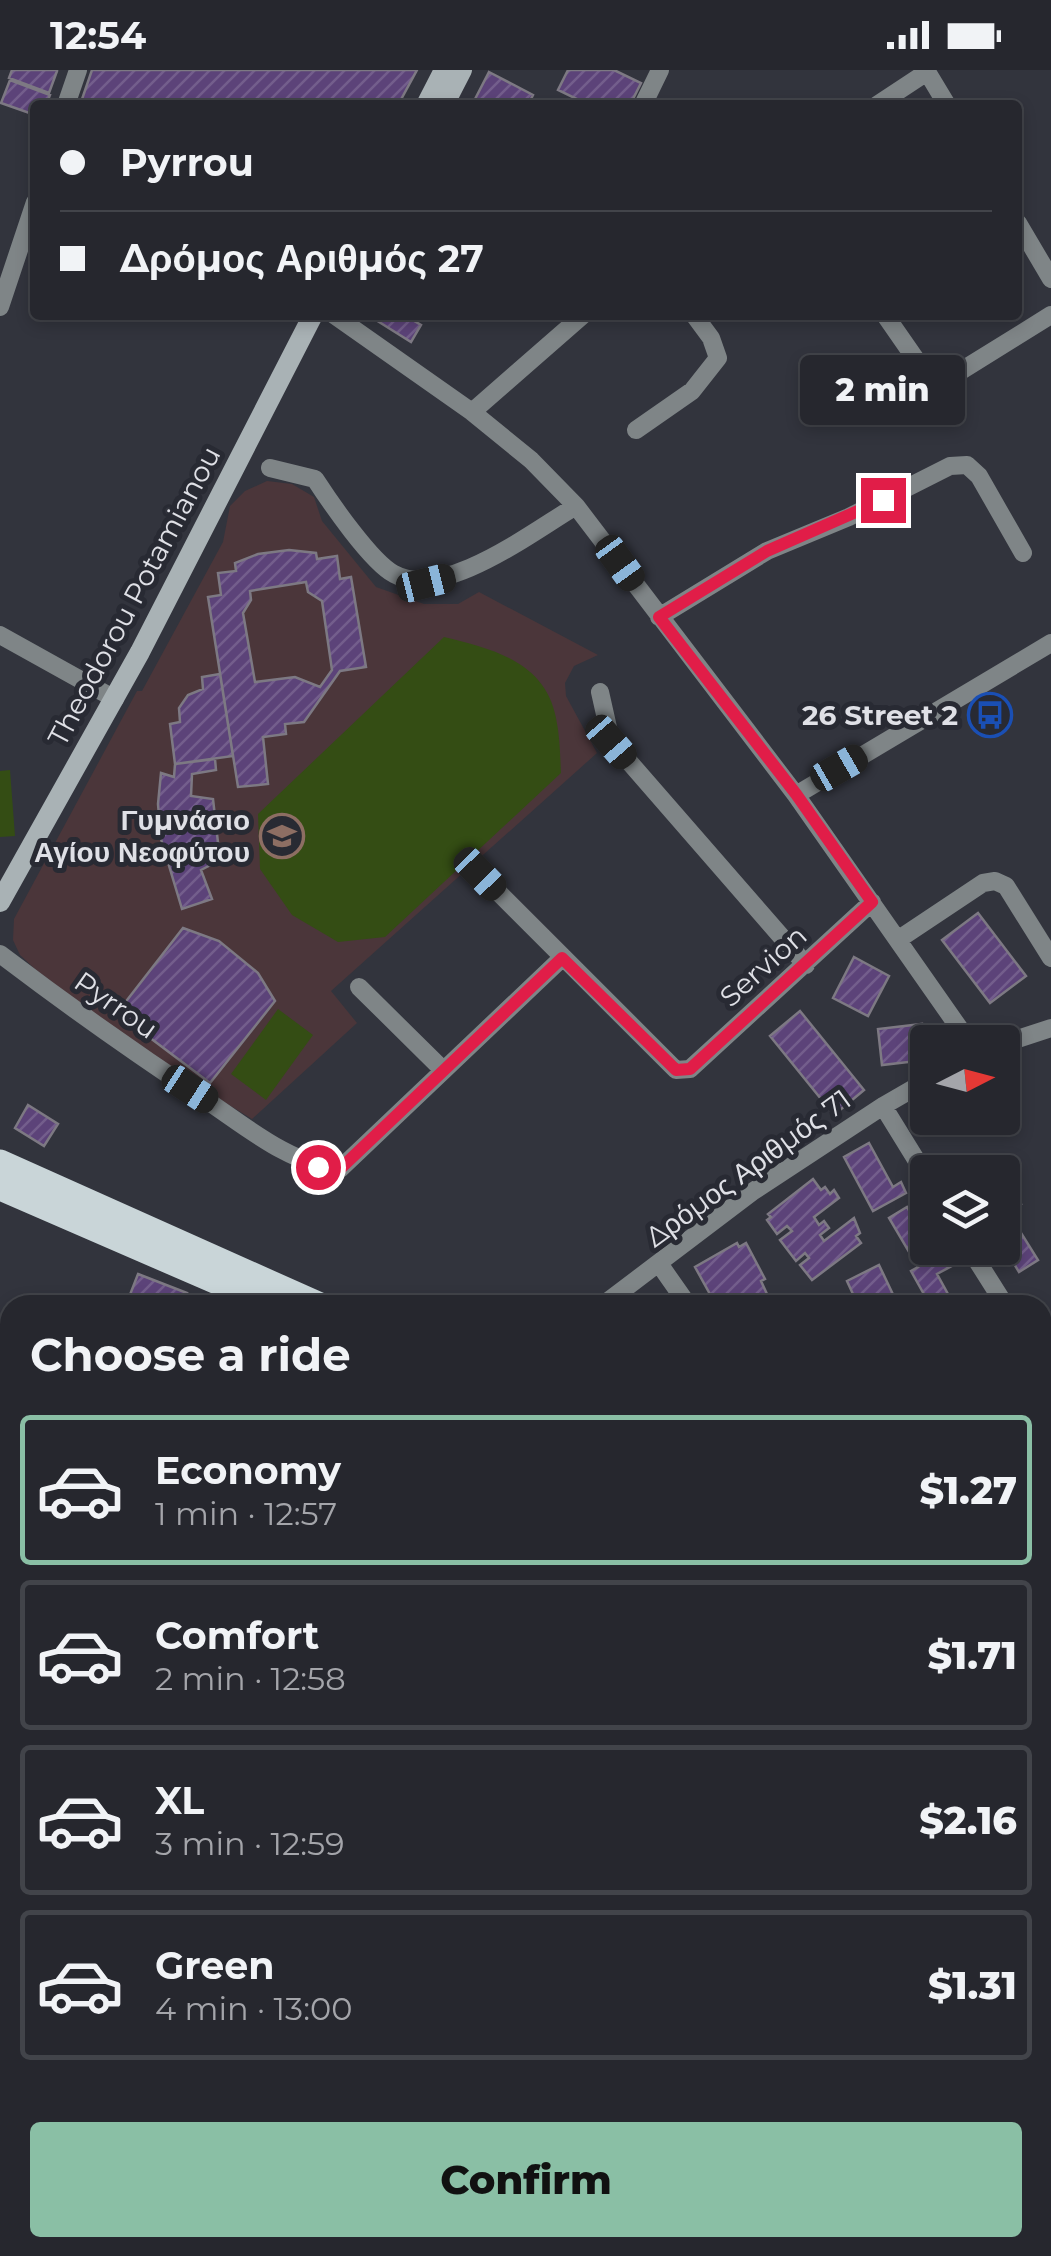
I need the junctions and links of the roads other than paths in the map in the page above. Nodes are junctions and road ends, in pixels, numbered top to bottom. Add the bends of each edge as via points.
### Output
1 (78, 70) edge
2 (444, 70) edge
3 (462, 70) edge
4 (660, 70) edge
5 (926, 71) edge
6 (68, 100) edge
7 (429, 100) edge
8 (447, 100) edge
9 (645, 100) edge
10 (884, 100) edge
11 (944, 100) edge
12 (30, 220) edge
13 (1022, 230) edge
14 (1051, 279) edge
15 (0, 307) edge
16 (1051, 315) edge
17 (309, 320) edge
18 (341, 320) edge
19 (577, 320) edge
20 (698, 320) edge
21 (888, 320) edge
22 (472, 412) junction
23 (636, 430) dead end
24 (270, 468) dead end
25 (576, 506) junction
26 (1023, 553) dead end
27 (659, 617) junction
28 (0, 635) edge
29 (1051, 643) edge
30 (600, 692) dead end
31 (114, 699) junction
32 (796, 794) junction
33 (480, 874) dead end
34 (0, 902) edge
35 (872, 902) junction
36 (899, 939) junction
37 (0, 954) edge
38 (562, 958) junction
39 (1051, 958) edge
40 (806, 965) junction
41 (359, 987) dead end
42 (957, 1025) edge
43 (1051, 1028) edge
44 (1020, 1038) edge
45 (442, 1070) junction
46 (910, 1090) edge
47 (882, 1106) junction
48 (913, 1155) edge
49 (0, 1162) edge
50 (0, 1188) edge
51 (660, 1265) junction
52 (980, 1265) edge
53 (247, 1295) edge
54 (298, 1295) edge
55 (617, 1295) edge
56 (681, 1295) edge
57 (999, 1295) edge

1 - 6 street
2 - 7 main road
3 - 8 main road
4 - 9 street
5 - 10 street
5 - 11 street
12 - 15 street
13 - 14 street
16 - 21 street via 935,387
17 - 31 main road, Theodorou Potamianou
18 - 22 street
19 - 22 street
20 - 23 street via 718,358 692,392
22 - 25 street
24 - 25 street via 315,479 393,574 426,583 455,576
25 - 27 street
26 - 27 street via 979,476 967,465 950,466 767,551
27 - 32 street
28 - 31 street
29 - 32 street
30 - 40 street via 611,742
31 - 34 main road, Theodorou Potamianou
32 - 35 street
33 - 38 street
35 - 36 street
35 - 40 street, Servion
36 - 39 street via 996,881 1006,886
36 - 42 street
37 - 45 street, Pyrrou via 99,1029 318,1167 340,1169
38 - 40 street, Servion via 676,1070 690,1069
38 - 45 street, Pyrrou
41 - 45 street
43 - 44 street
46 - 47 street, Δρόμος Αριθμός 71
47 - 48 street
47 - 51 street, Δρόμος Αριθμός 71 via 752,1192
49 - 54 main road
50 - 53 main road
51 - 55 street, Δρόμος Αριθμός 71
51 - 56 street
52 - 57 street

